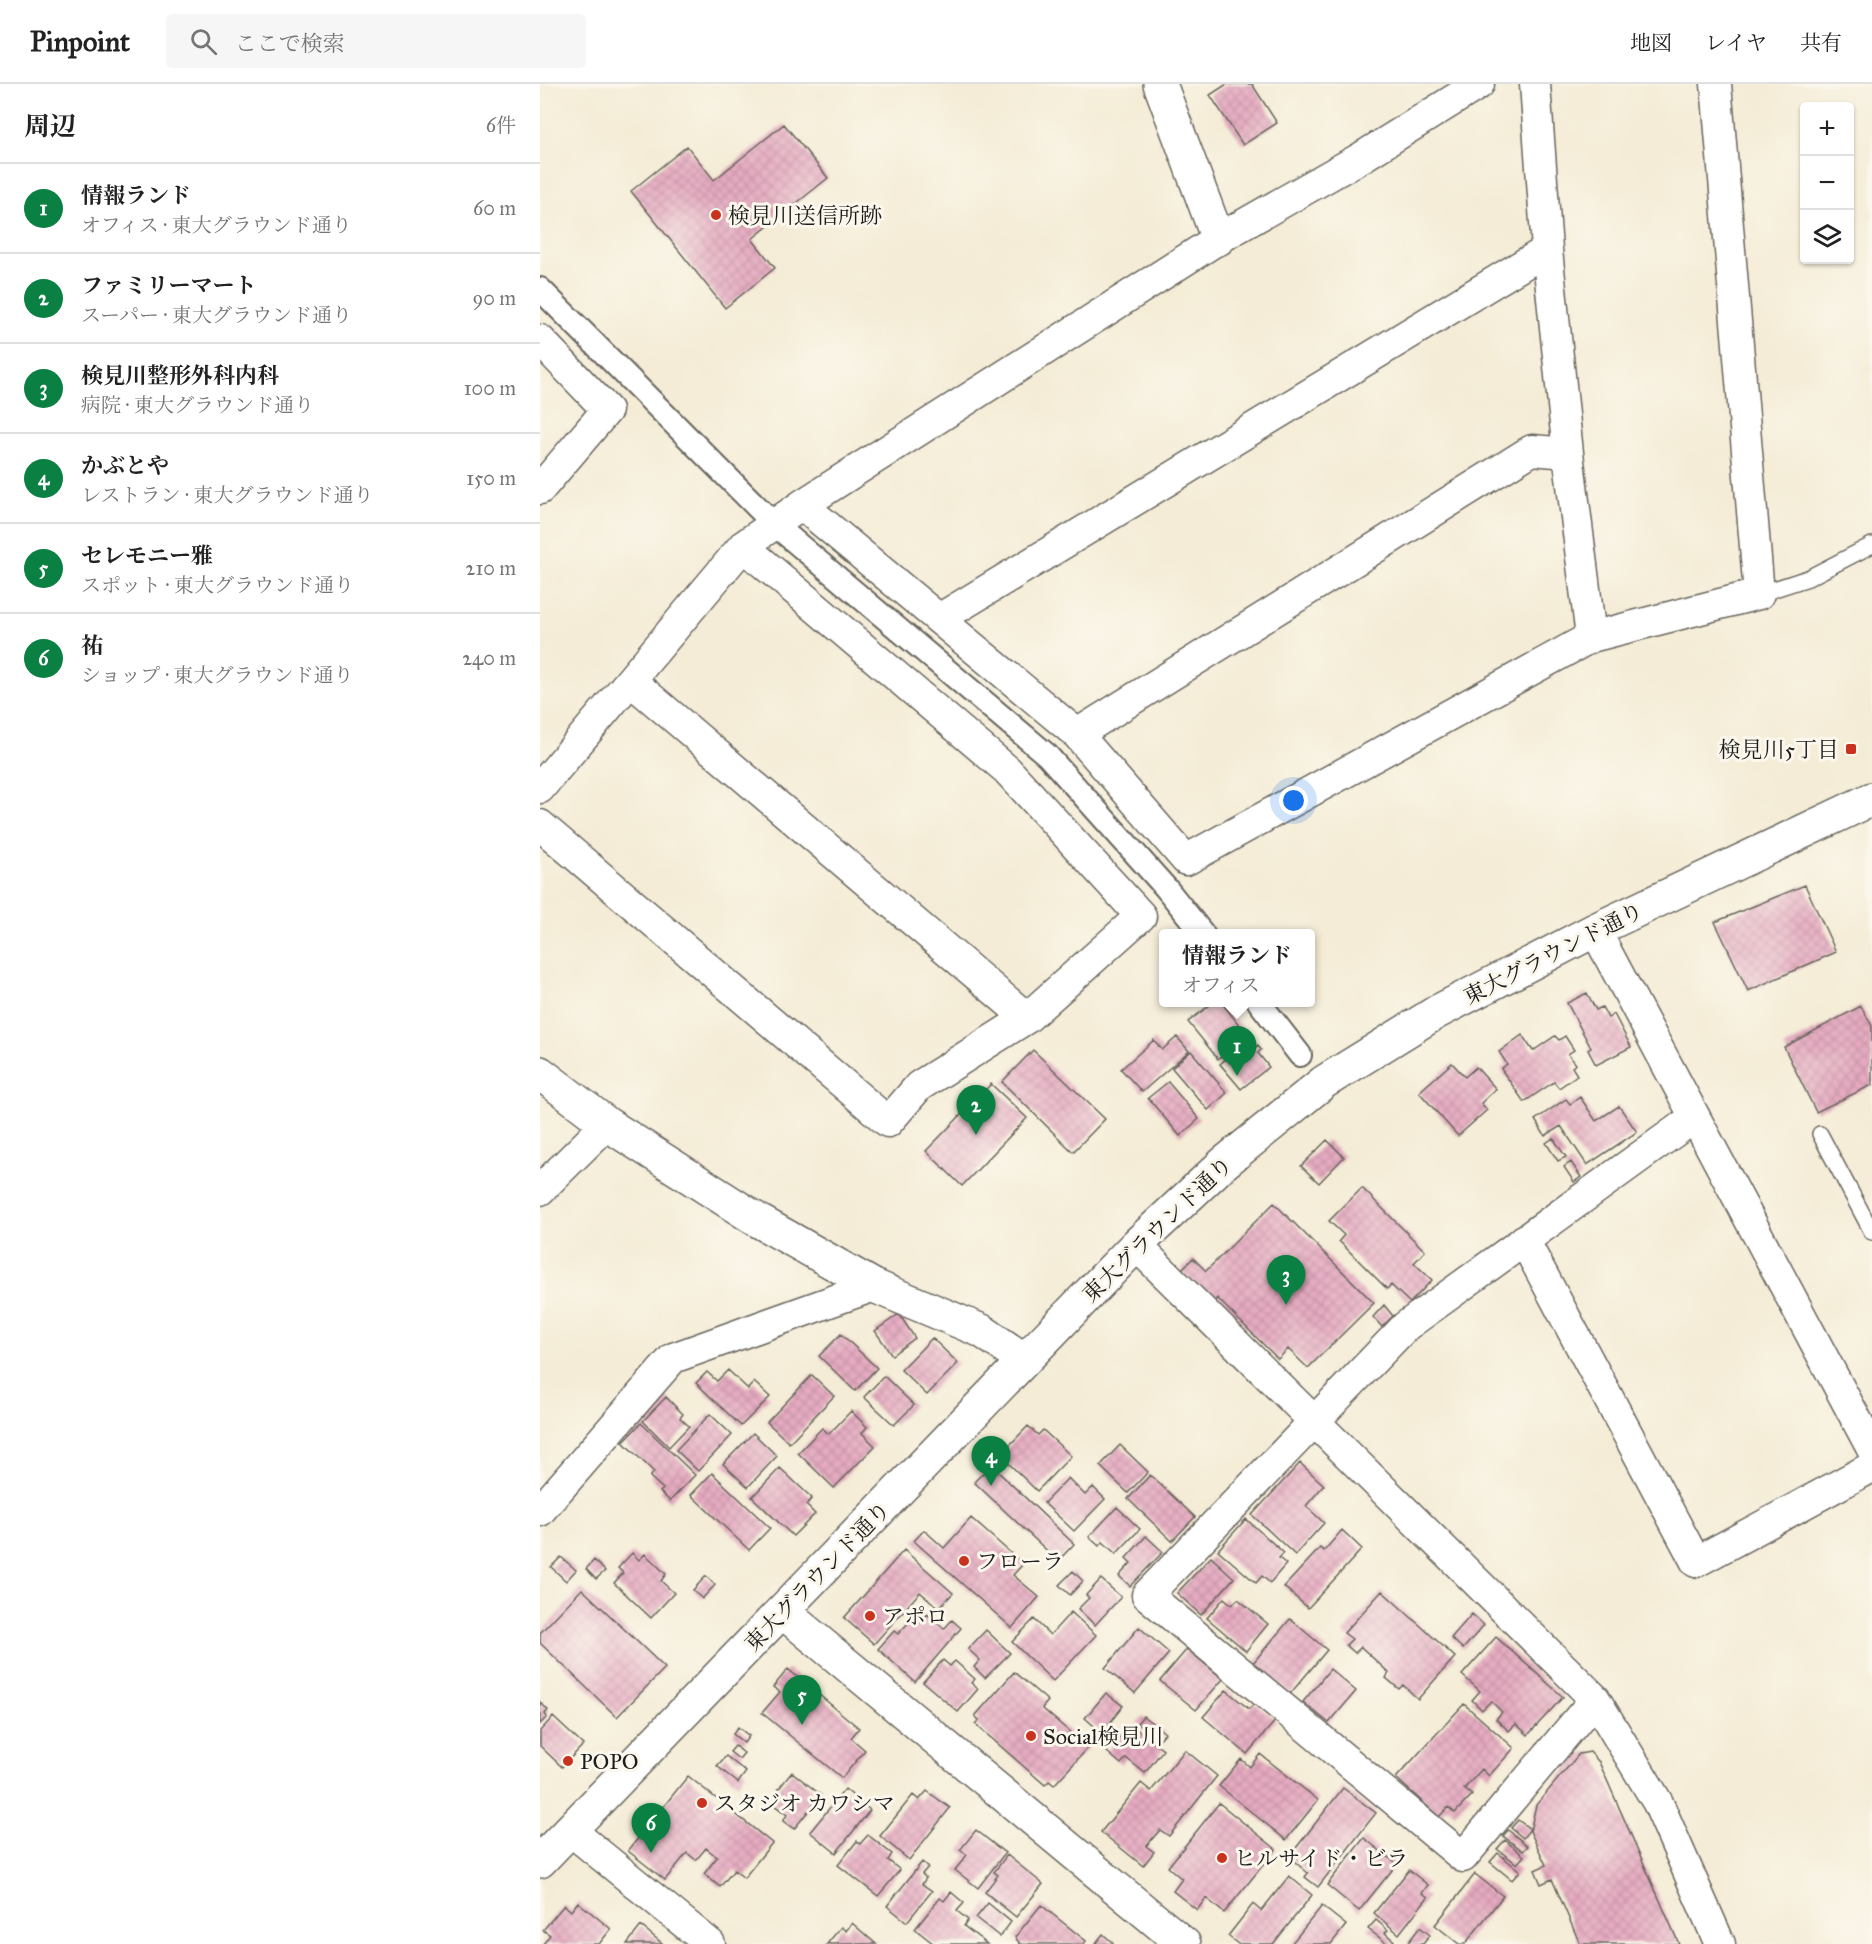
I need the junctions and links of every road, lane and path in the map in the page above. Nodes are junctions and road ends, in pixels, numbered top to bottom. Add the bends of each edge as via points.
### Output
1 (1479, 84) edge
2 (1535, 84) edge
3 (1716, 84) edge
4 (1164, 86) edge
5 (1218, 239) junction
6 (1547, 250) junction
7 (540, 289) edge
8 (540, 340) edge
9 (1568, 453) junction
10 (540, 489) edge
11 (802, 505) junction
12 (774, 524) junction
13 (1872, 544) edge
14 (743, 546) junction
15 (1759, 594) junction
16 (939, 619) junction
17 (1591, 637) junction
18 (631, 681) junction
19 (1077, 734) junction
20 (540, 788) edge
21 (1872, 799) edge
22 (540, 825) edge
23 (1200, 929) edge
24 (1596, 930) junction
25 (1263, 1007) edge
26 (1027, 1018) junction
27 (1300, 1055) dead end
28 (540, 1073) edge
29 (1695, 1118) junction
30 (607, 1124) junction
31 (1820, 1134) dead end
32 (540, 1190) edge
33 (1872, 1232) edge
34 (1524, 1240) junction
35 (1136, 1245) junction
36 (874, 1286) junction
37 (1024, 1360) junction
38 (1314, 1422) junction
39 (1872, 1449) edge
40 (1872, 1467) edge
41 (540, 1511) edge
42 (783, 1612) junction
43 (1594, 1699) junction
44 (570, 1830) junction
45 (540, 1861) edge
46 (710, 1944) edge
47 (1184, 1944) edge
48 (1720, 1944) edge

1 - 5 street via 1362,157
2 - 6 street
3 - 15 street
4 - 5 street
5 - 11 street
6 - 9 street
6 - 16 street
7 - 12 street
8 - 10 street via 607,410
9 - 17 street
9 - 19 street via 1532,450
11 - 12 street
11 - 16 street
12 - 14 street
12 - 23 street via 1047,756
13 - 15 lane via 1808,578
14 - 18 street
14 - 26 street via 1007,770 1141,916
15 - 17 street
16 - 19 street
17 - 19 street via 1186,860
18 - 20 street
18 - 26 street
21 - 24 street, 東大グラウンド通り
22 - 26 street via 888,1122 919,1086
24 - 29 street
24 - 35 street, 東大グラウンド通り via 1437,1012 1324,1082 1224,1163
25 - 27 street
28 - 30 street
29 - 34 street
29 - 39 street
30 - 32 street
30 - 36 street via 759,1221
31 - 33 lane
34 - 38 street via 1406,1326
34 - 40 street via 1696,1562
35 - 37 street, 東大グラウンド通り
35 - 38 street
36 - 37 street via 982,1331
36 - 41 street via 673,1358
37 - 42 street, 東大グラウンド通り
38 - 43 street
38 - 43 street via 1146,1595 1463,1857
42 - 44 street, 東大グラウンド通り
42 - 47 street
43 - 48 street via 1658,1803
44 - 45 street, 東大グラウンド通り
44 - 46 street

